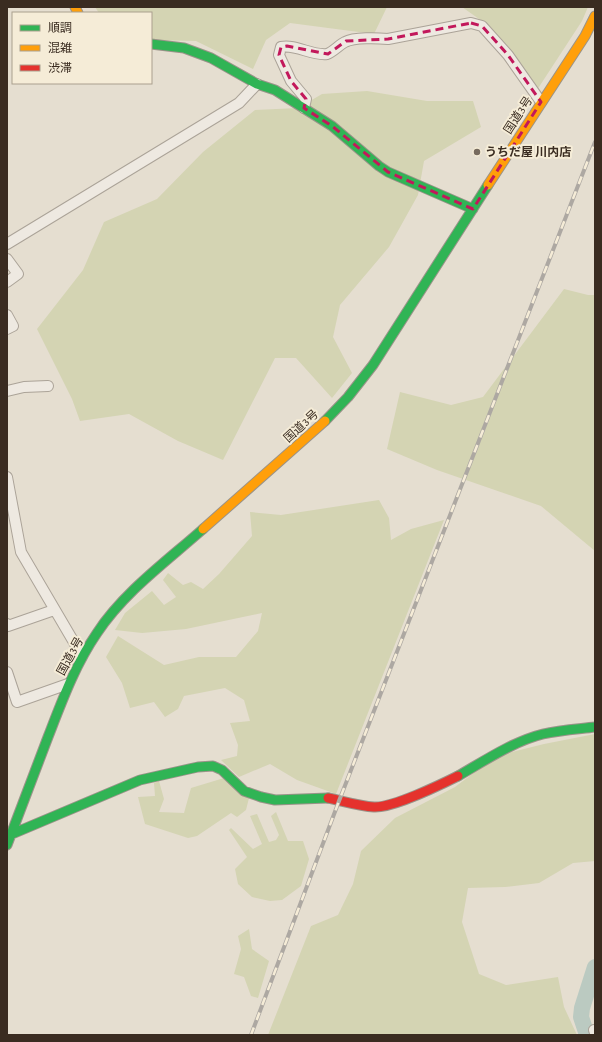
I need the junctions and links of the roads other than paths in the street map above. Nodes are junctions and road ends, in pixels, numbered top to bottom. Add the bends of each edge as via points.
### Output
1 (595, 16) edge
2 (152, 44) edge
3 (257, 84) junction
4 (541, 102) junction
5 (304, 108) junction
6 (473, 209) junction
7 (7, 244) edge
8 (7, 259) edge
9 (7, 282) edge
10 (7, 315) edge
11 (7, 329) edge
12 (48, 386) dead end
13 (7, 391) edge
14 (7, 477) edge
15 (54, 610) junction
16 (7, 624) edge
17 (82, 656) junction
18 (7, 672) edge
19 (68, 684) junction
20 (595, 727) edge
21 (12, 834) junction
22 (7, 845) edge
23 (7, 855) edge

1 - 4 main road, 国道3号 via 585,36
2 - 3 main road via 184,48 211,58
3 - 5 main road via 275,90
3 - 7 street via 239,104
4 - 5 street via 508,55 482,26 471,23 388,39 346,41 328,54 287,46 281,48 279,55 291,81 306,98
4 - 6 main road, 国道3号
5 - 6 main road via 332,126 388,172
6 - 17 main road, 国道3号 via 373,365 348,397 324,422 127,596 110,614
8 - 9 street via 18,274
10 - 11 street via 13,326
12 - 13 street
14 - 15 street via 21,552
15 - 16 street via 8,626
15 - 17 street
17 - 19 main road, 国道3号
18 - 19 street via 17,702
19 - 21 main road, 国道3号
20 - 21 main road via 543,734 525,740 457,777 386,805 375,806 325,797 275,800 244,791 230,776 213,766 198,767 140,780
21 - 22 main road, 国道3号
21 - 23 main road, 国道3号

